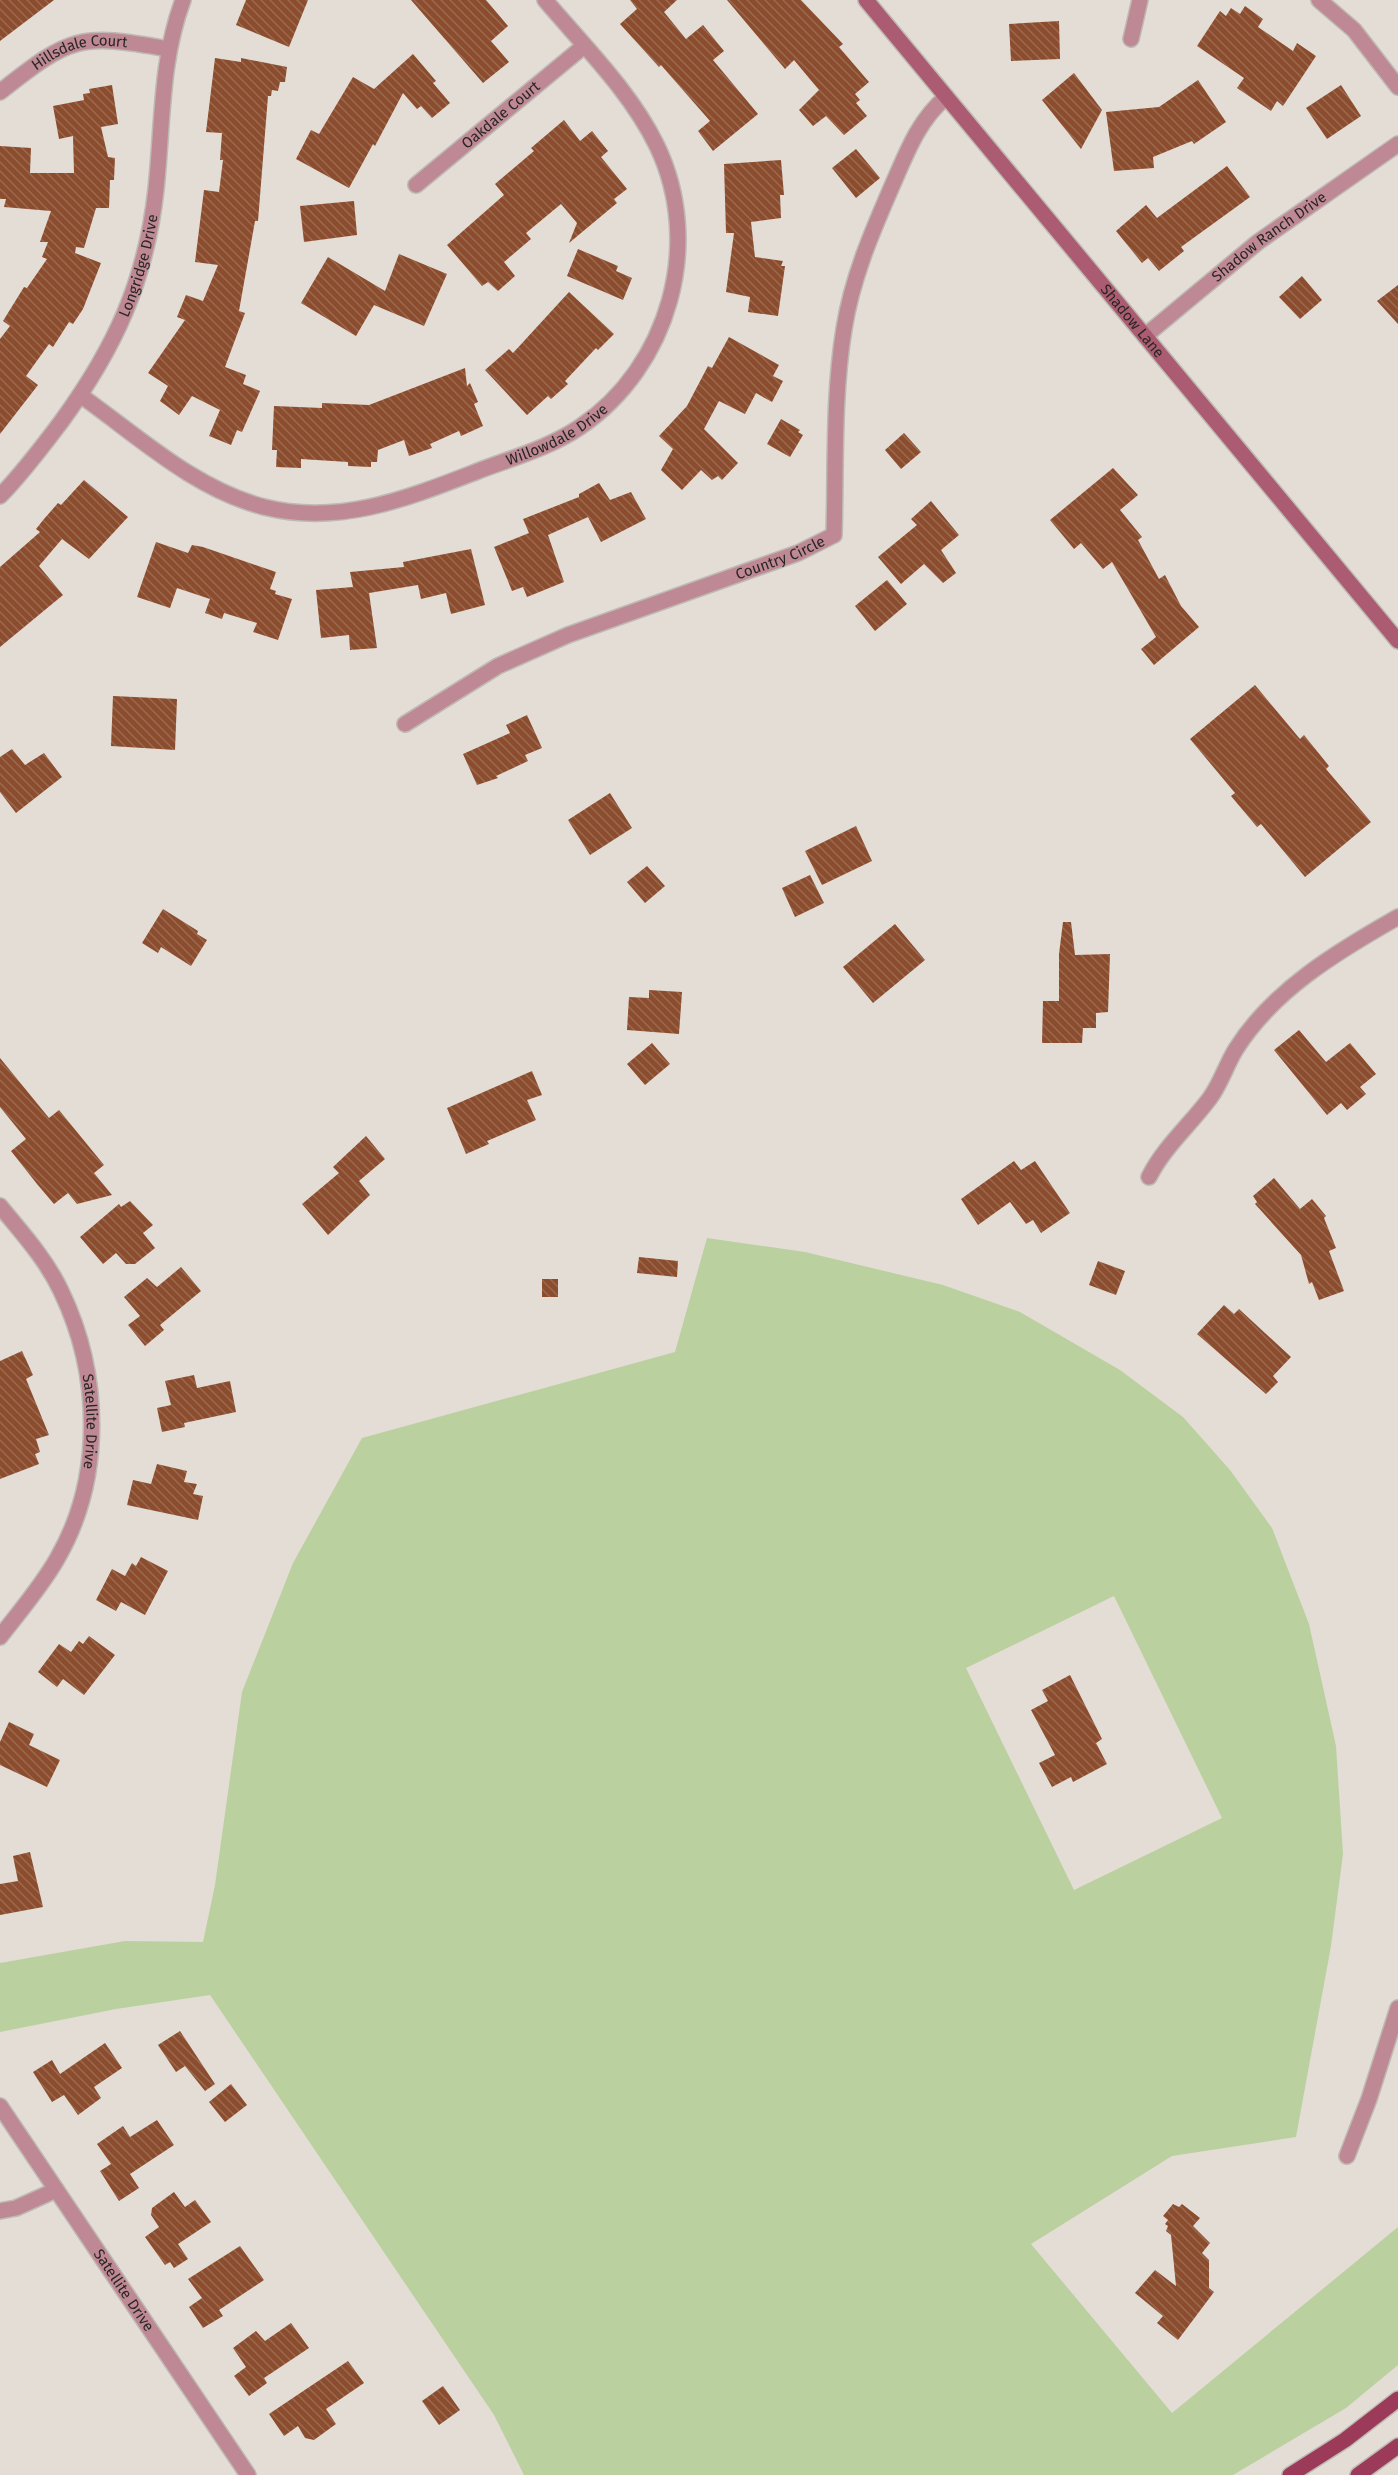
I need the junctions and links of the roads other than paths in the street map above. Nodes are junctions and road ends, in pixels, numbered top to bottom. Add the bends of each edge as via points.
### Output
1 (183, 0) edge
2 (545, 0) edge
3 (866, 0) edge
4 (1140, 0) edge
5 (1319, 0) edge
6 (1131, 39) dead end
7 (584, 46) junction
8 (168, 49) junction
9 (1398, 87) edge
10 (0, 92) edge
11 (946, 97) junction
12 (1398, 144) edge
13 (416, 185) dead end
14 (1145, 336) junction
15 (80, 395) junction
16 (0, 496) edge
17 (1398, 641) edge
18 (405, 724) dead end
19 (1398, 917) edge
20 (1149, 1177) dead end
21 (0, 1206) edge
22 (0, 1636) edge
23 (1398, 2008) edge
24 (0, 2106) edge
25 (1347, 2156) dead end
26 (56, 2190) junction
27 (0, 2211) edge
28 (1396, 2401) edge
29 (1398, 2446) edge
30 (248, 2475) edge
31 (1290, 2475) edge
32 (1358, 2475) edge

1 - 8 street, Longridge Drive
2 - 7 street, Willowdale Drive
3 - 11 street, Shadow Lane
4 - 6 street
5 - 9 street via 1354,30
7 - 13 street, Oakdale Court
7 - 15 street, Willowdale Drive via 632,106 658,148 677,214 678,247 675,280 651,349 622,389 580,427 549,444 407,498 354,511 308,514 265,507 228,495 193,477
8 - 10 street, Hillsdale Court via 92,39 47,55
8 - 15 street, Longridge Drive via 153,217 141,272 120,327
11 - 14 street, Shadow Lane
11 - 18 street, Country Circle via 917,129 854,284 838,378 834,535 798,553 568,635 498,666
12 - 14 street, Shadow Ranch Drive via 1258,242
14 - 17 street, Shadow Lane
15 - 16 street, Longridge Drive
19 - 20 street via 1328,960 1260,1018 1236,1049 1211,1096 1159,1157
21 - 22 street, Satellite Drive via 41,1258 60,1290 76,1327 92,1401 91,1442 75,1518 39,1588
23 - 25 street
24 - 26 street, Satellite Drive
26 - 27 street
26 - 30 street, Satellite Drive
28 - 31 main road
29 - 32 main road

